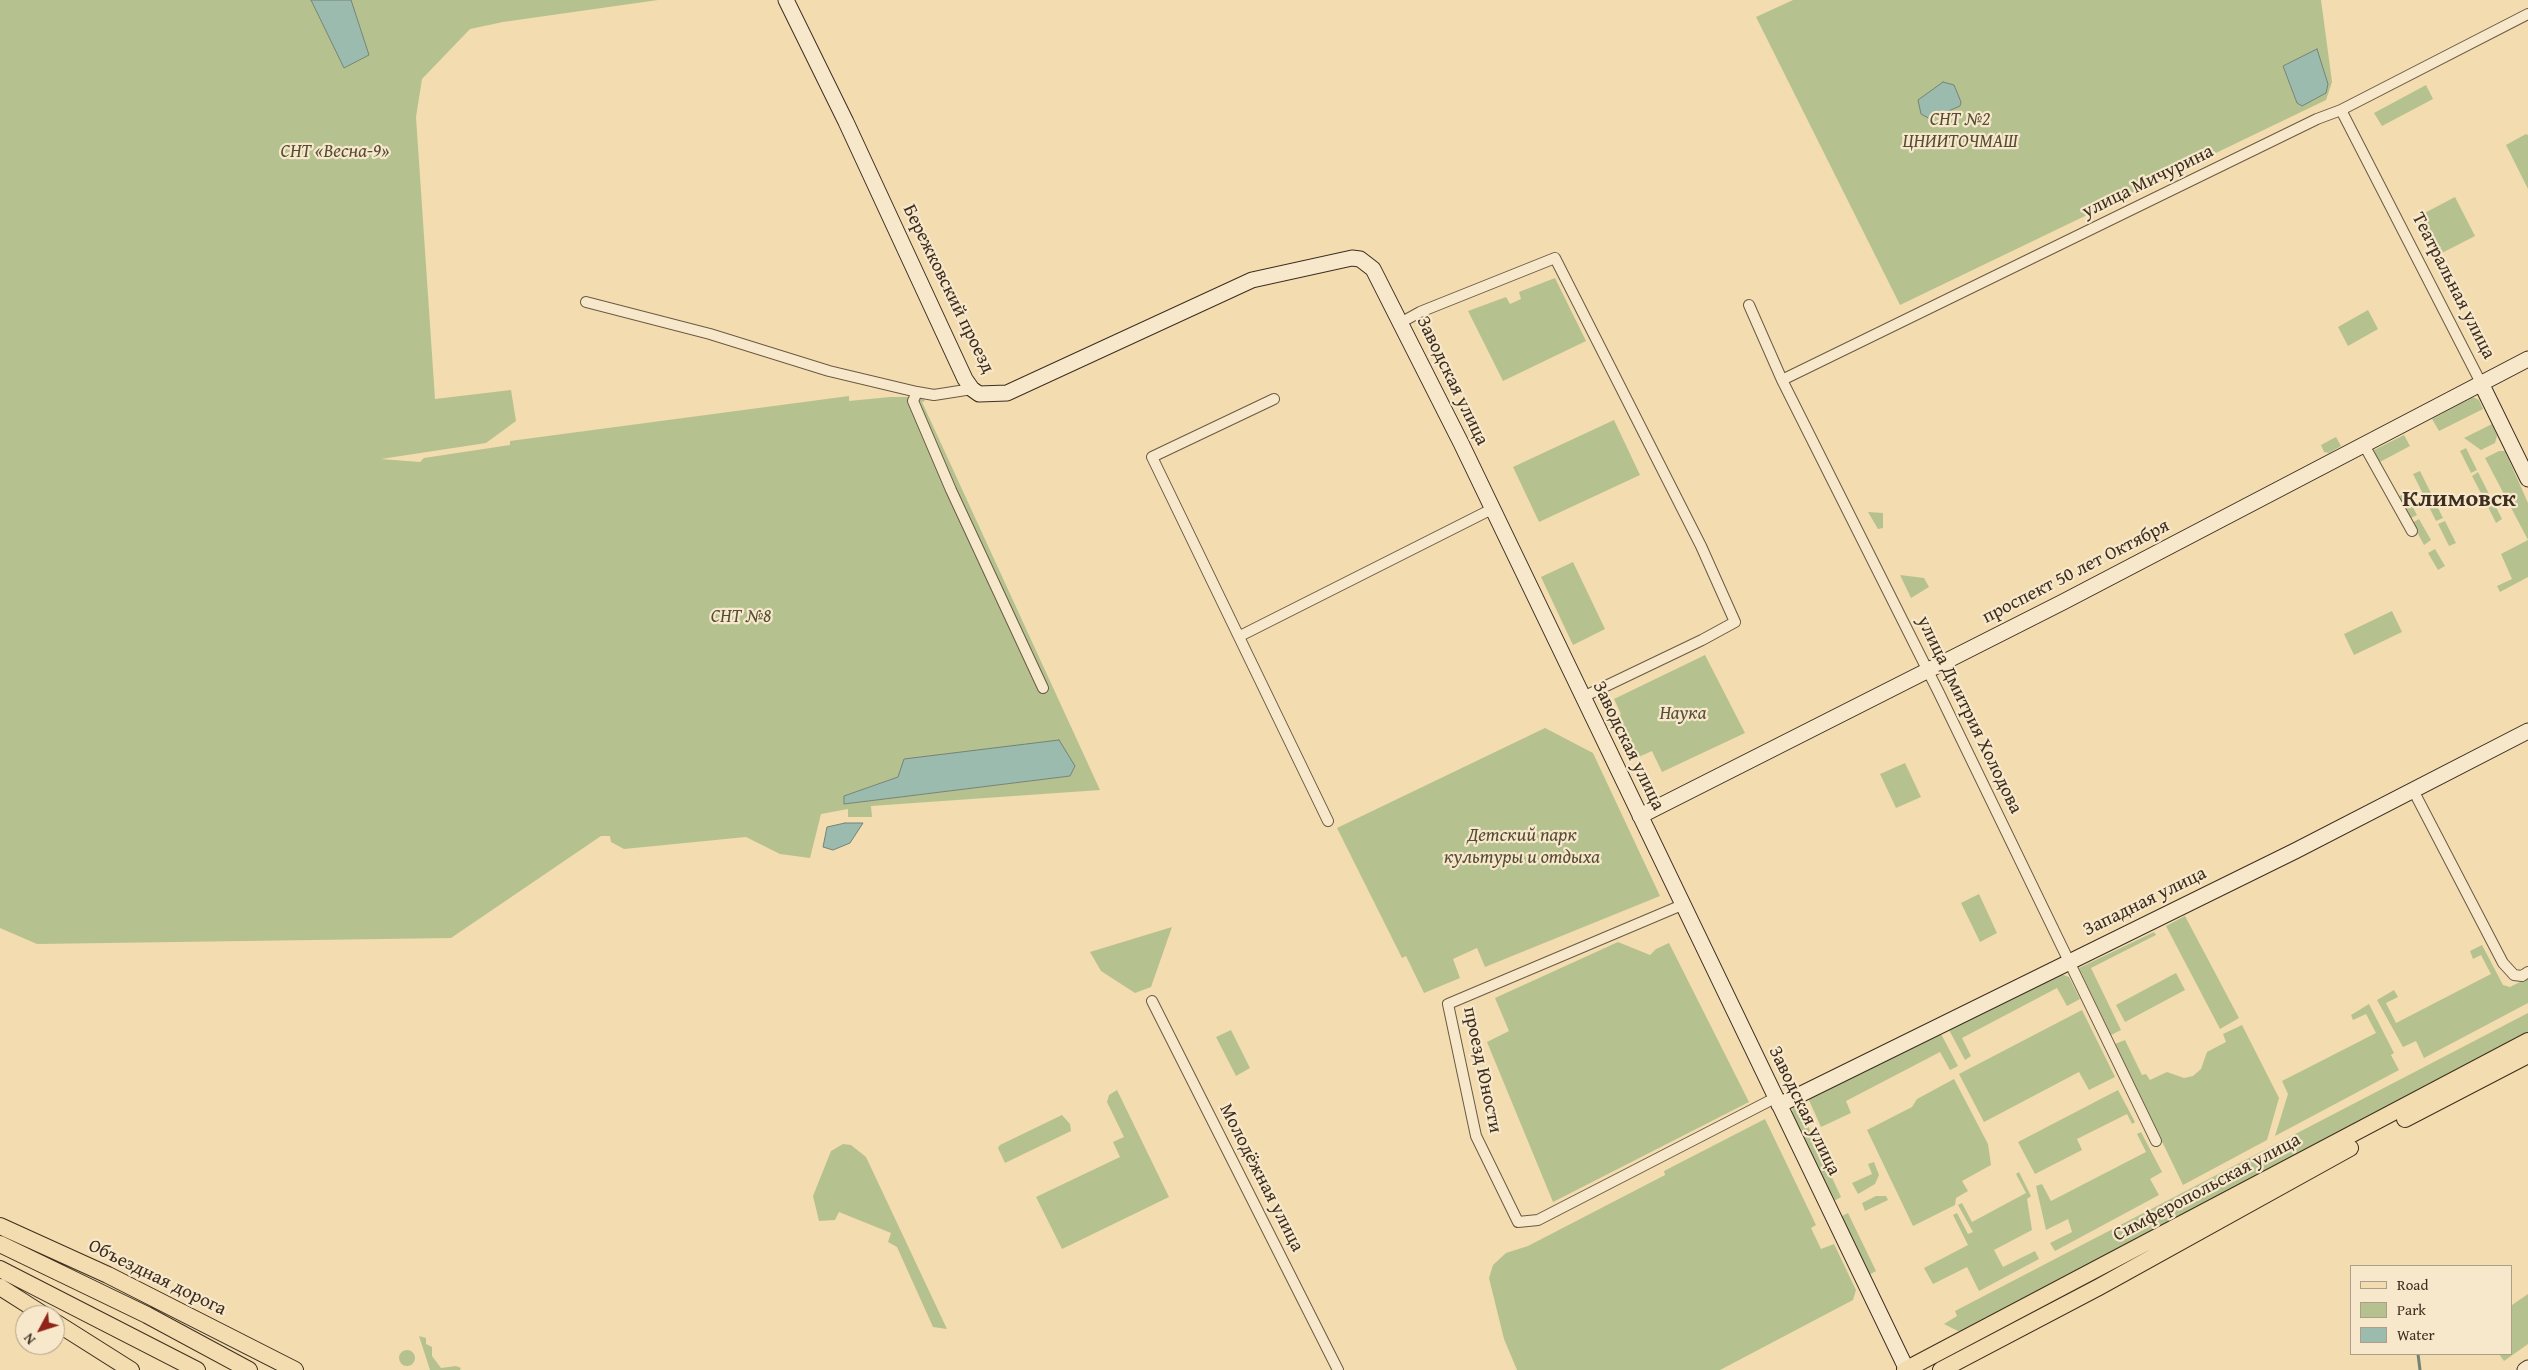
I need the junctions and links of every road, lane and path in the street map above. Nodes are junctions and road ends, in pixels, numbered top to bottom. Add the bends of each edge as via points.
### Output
1 (786, 0) edge
2 (2528, 14) edge
3 (2341, 110) junction
4 (1238, 286) joint
5 (586, 302) dead end
6 (1749, 305) dead end
7 (1402, 322) junction
8 (2528, 359) edge
9 (1782, 380) junction
10 (2481, 383) junction
11 (972, 389) junction
12 (917, 392) junction
13 (1274, 399) dead end
14 (2364, 445) junction
15 (2528, 479) edge
16 (1492, 509) junction
17 (2412, 531) dead end
18 (1240, 636) junction
19 (1928, 671) junction
20 (1043, 688) dead end
21 (1583, 697) junction
22 (2528, 732) edge
23 (2413, 790) junction
24 (1640, 816) junction
25 (1328, 821) dead end
26 (1682, 905) junction
27 (2070, 962) junction
28 (2528, 972) edge
29 (1152, 1001) dead end
30 (2528, 1042) edge
31 (2528, 1055) edge
32 (1777, 1102) junction
33 (2156, 1142) dead end
34 (0, 1226) edge
35 (0, 1244) edge
36 (0, 1269) edge
37 (0, 1287) edge
38 (28, 1305) edge
39 (65, 1328) edge
40 (1976, 1352) junction
41 (2528, 1368) edge
42 (131, 1370) edge
43 (197, 1370) edge
44 (249, 1370) edge
45 (295, 1370) edge
46 (1338, 1370) edge
47 (1906, 1370) edge
48 (1941, 1370) edge
49 (1952, 1370) edge
50 (2525, 1370) edge

1 - 11 street, Бережковский проезд
2 - 3 street, улица Мичурина
3 - 9 street, улица Мичурина via 2308,123
3 - 10 street, Театральная улица
4 - 7 street, Заводская улица via 1252,280 1352,258 1360,259 1374,269
4 - 11 street, Бережковский проезд via 1007,393 979,394
5 - 12 street via 710,334 829,371
6 - 9 street, улица Дмитрия Холодова
7 - 16 street, Заводская улица
7 - 21 street via 1555,258 1701,546 1735,622
8 - 10 street, проспект 50 лет Октября
9 - 19 street, улица Дмитрия Холодова
10 - 14 street, проспект 50 лет Октября
10 - 15 street, Театральная улица
11 - 12 street via 934,395
12 - 20 street via 913,401
13 - 18 street via 1152,457
14 - 17 street
14 - 19 street, проспект 50 лет Октября
16 - 18 street
16 - 21 street, Заводская улица
18 - 25 street
19 - 24 street, проспект 50 лет Октября
19 - 27 street, улица Дмитрия Холодова
21 - 24 street, Заводская улица
22 - 23 street, Западная улица
23 - 27 street, Западная улица
23 - 28 street via 2503,963 2514,975 2522,976
24 - 26 street, Заводская улица
26 - 32 street, Заводская улица
26 - 32 street, проезд Юности via 1448,1004 1476,1136 1518,1222 1538,1220
27 - 32 street, Западная улица
27 - 33 street, улица Дмитрия Холодова
29 - 46 street, Молодёжная улица
30 - 47 main road, Симферопольская улица
31 - 40 main road, Симферопольская улица via 2356,1144
32 - 47 street, Заводская улица
34 - 45 main road, Объездная дорога via 108,1275
35 - 44 main road
36 - 43 main road
37 - 38 main road
39 - 42 main road
40 - 48 main road, Симферопольская улица
40 - 49 street
41 - 50 street

